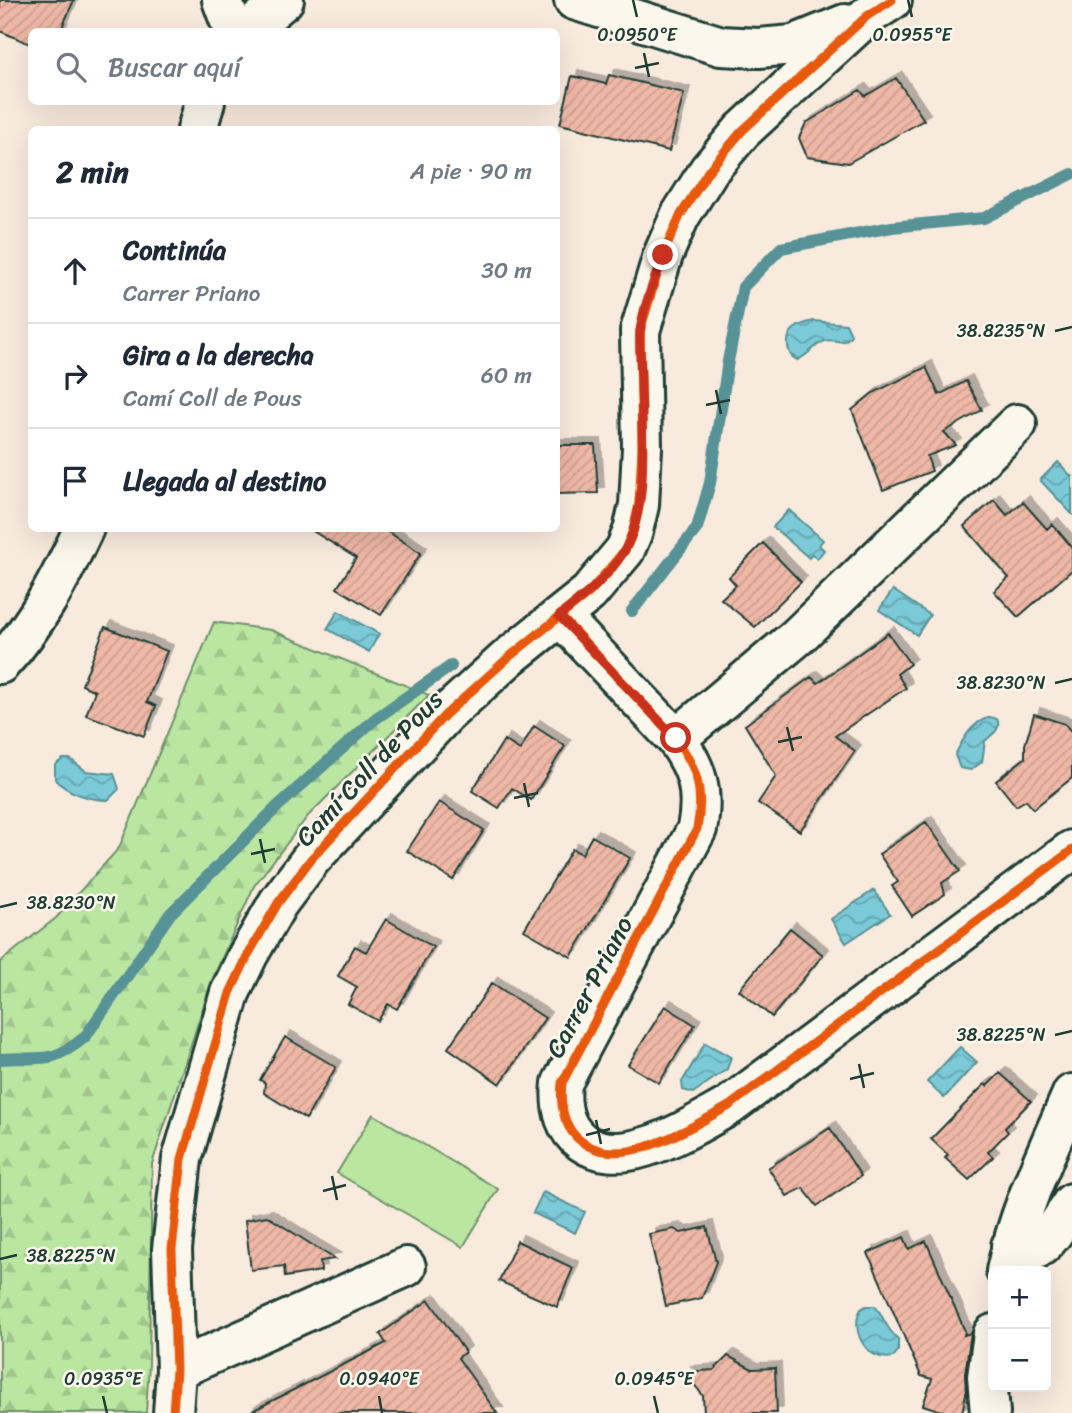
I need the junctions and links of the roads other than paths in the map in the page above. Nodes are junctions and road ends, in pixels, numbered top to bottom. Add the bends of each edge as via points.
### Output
1 (222, 0) edge
2 (284, 0) edge
3 (574, 0) edge
4 (879, 8) edge
5 (237, 28) edge
6 (251, 28) edge
7 (204, 105) edge
8 (198, 126) edge
9 (1017, 424) dead end
10 (82, 532) edge
11 (559, 616) junction
12 (0, 664) edge
13 (676, 738) junction
14 (1072, 850) edge
15 (1072, 1094) edge
16 (1072, 1203) edge
17 (1009, 1258) edge
18 (406, 1267) dead end
19 (176, 1370) junction
20 (988, 1370) edge
21 (988, 1389) edge
22 (988, 1392) edge
23 (173, 1413) edge
24 (990, 1413) edge

1 - 5 street
2 - 6 street
3 - 4 street via 721,46 759,48 793,45
4 - 11 street, Camí Coll de Pous via 742,131 709,170 680,216 640,331 642,448 633,531 606,576
7 - 8 street
9 - 13 street via 797,637
10 - 12 street via 41,610
11 - 13 street, Carrer Priano
11 - 19 street, Camí Coll de Pous via 445,715 320,849 278,903 247,955 230,993 182,1159 172,1249
13 - 14 street, Carrer Priano via 701,788 697,829 562,1083 560,1101 569,1131 596,1149 643,1148 729,1106
15 - 17 street
16 - 17 street via 1045,1243
18 - 19 street
19 - 23 street, Camí Coll de Pous
20 - 21 street
22 - 24 street

